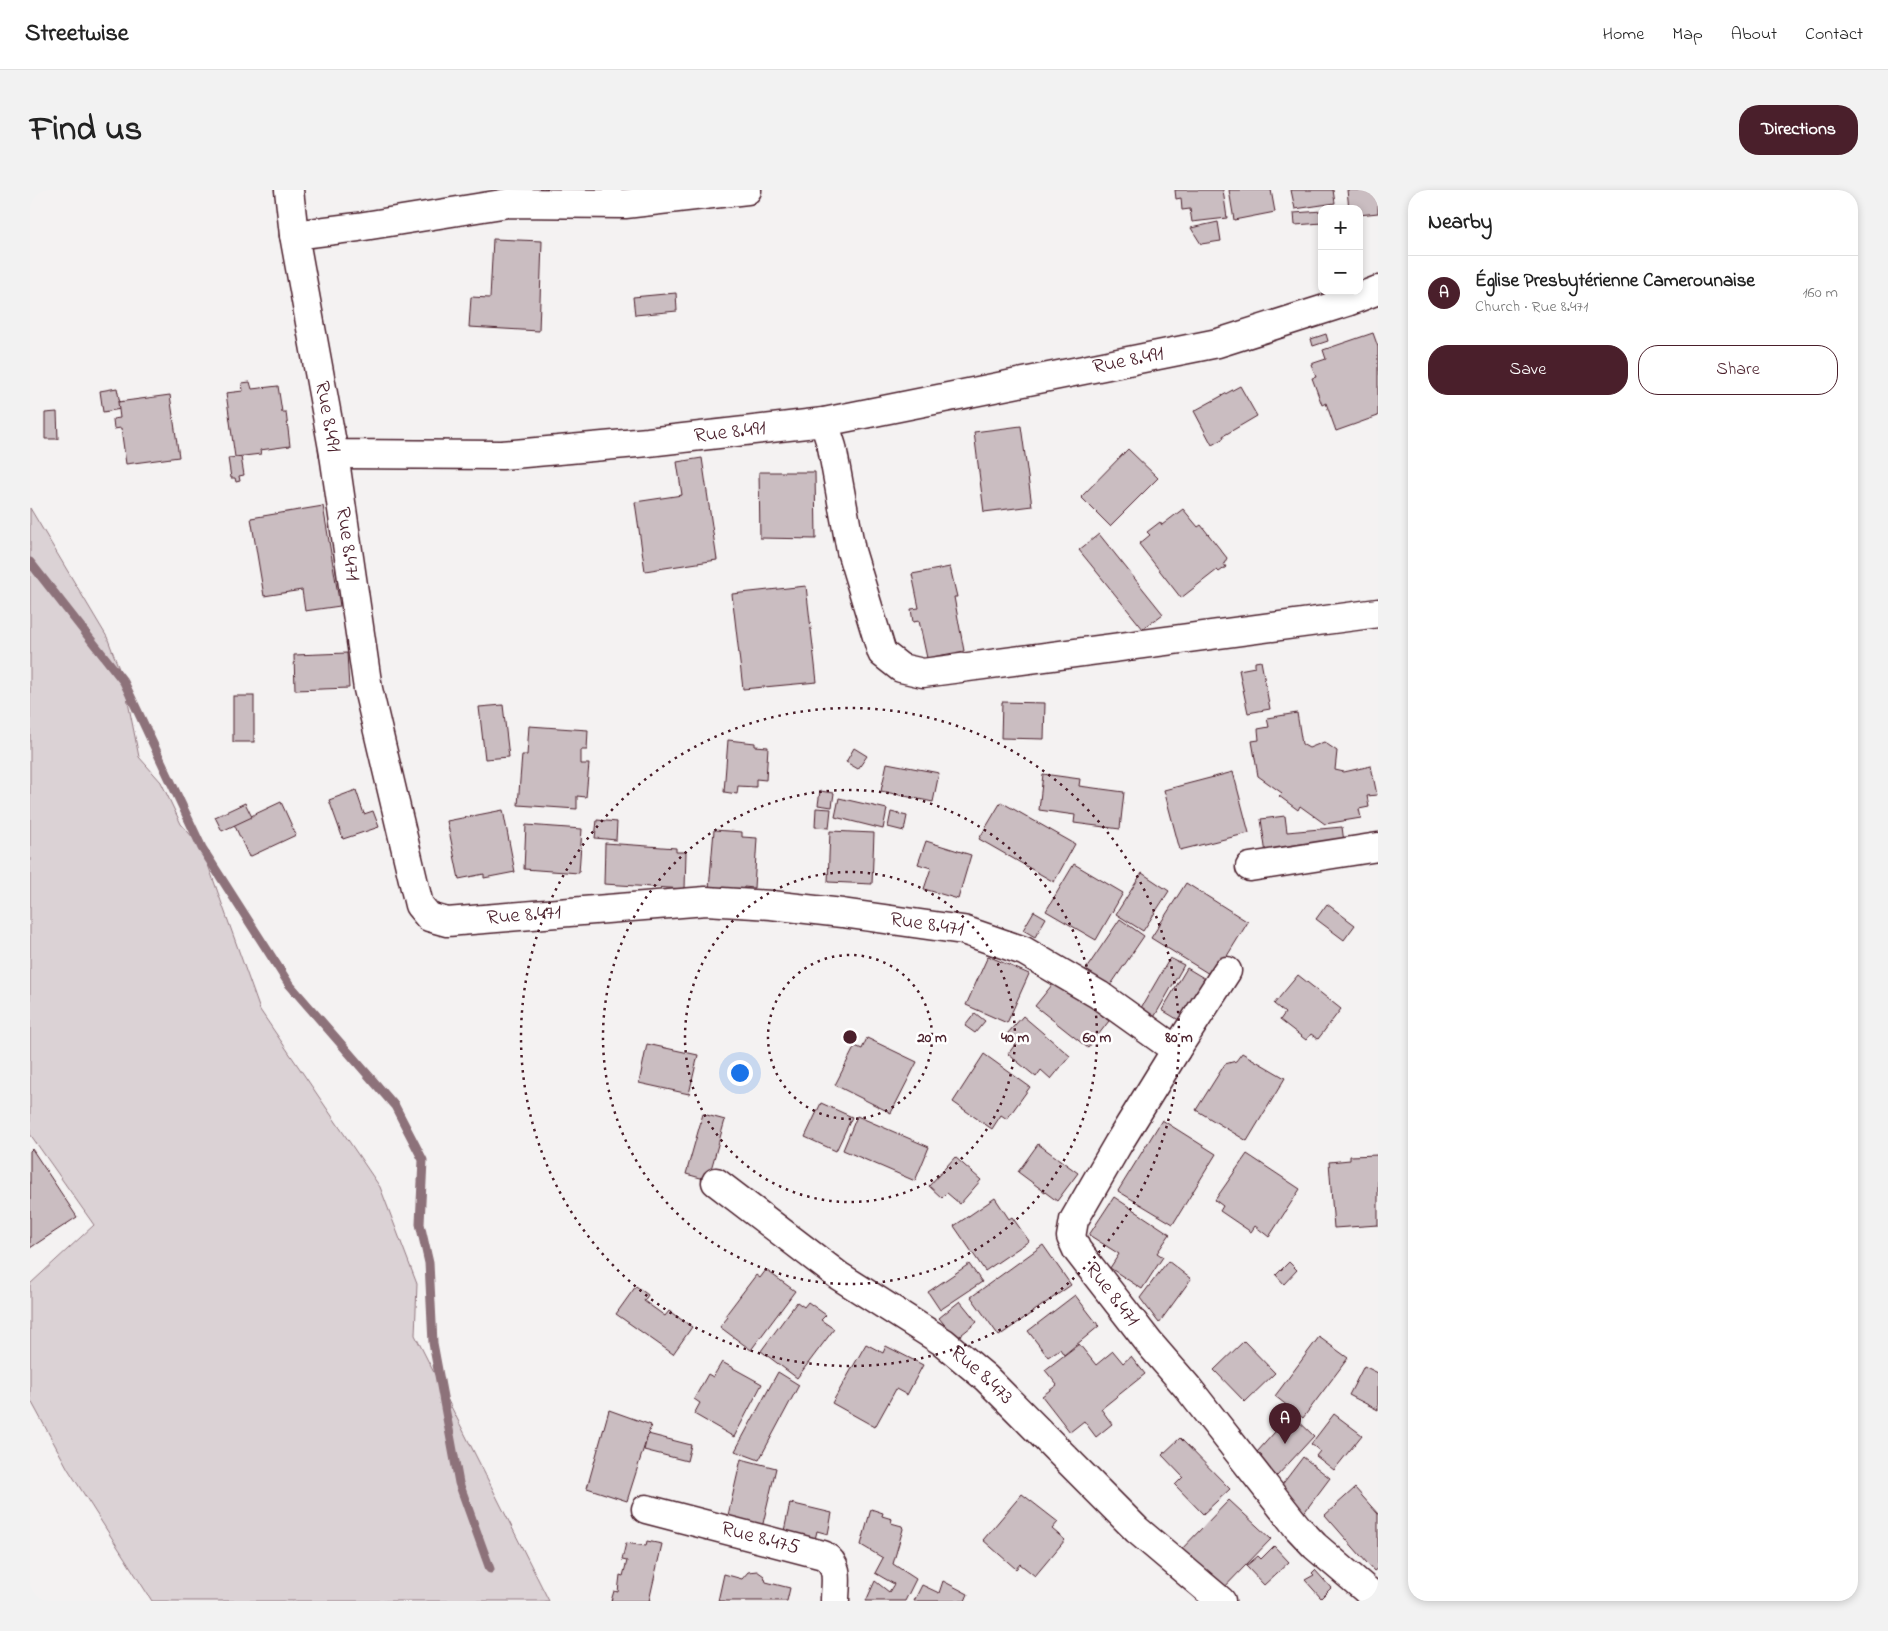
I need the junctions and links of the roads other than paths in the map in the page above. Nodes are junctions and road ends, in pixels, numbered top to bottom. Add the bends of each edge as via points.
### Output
1 (289, 190) edge
2 (747, 190) edge
3 (294, 235) junction
4 (1378, 290) edge
5 (824, 422) junction
6 (334, 454) junction
7 (1378, 613) edge
8 (1378, 847) edge
9 (1250, 867) dead end
10 (1227, 971) dead end
11 (1176, 1050) junction
12 (716, 1182) dead end
13 (646, 1509) dead end
14 (1378, 1600) edge
15 (835, 1601) edge
16 (1221, 1601) edge

1 - 3 street, Rue 8.491
2 - 3 street via 625,204 508,203 358,228
3 - 6 street, Rue 8.491
4 - 5 street, Rue 8.491 via 1218,342
5 - 6 street, Rue 8.491 via 502,455
5 - 7 street via 832,447 851,551 882,653 901,668 922,673
6 - 11 street, Rue 8.471 via 368,689 418,905 430,917 447,922 706,900 842,913 963,930 1024,951 1099,996
8 - 9 street
10 - 11 street
11 - 14 street, Rue 8.471 via 1074,1220 1071,1237 1077,1250 1150,1344 1298,1528
12 - 16 street, Rue 8.473 via 839,1276 943,1342 986,1378 1137,1530
13 - 15 street, Rue 8.475 via 823,1555 835,1566

